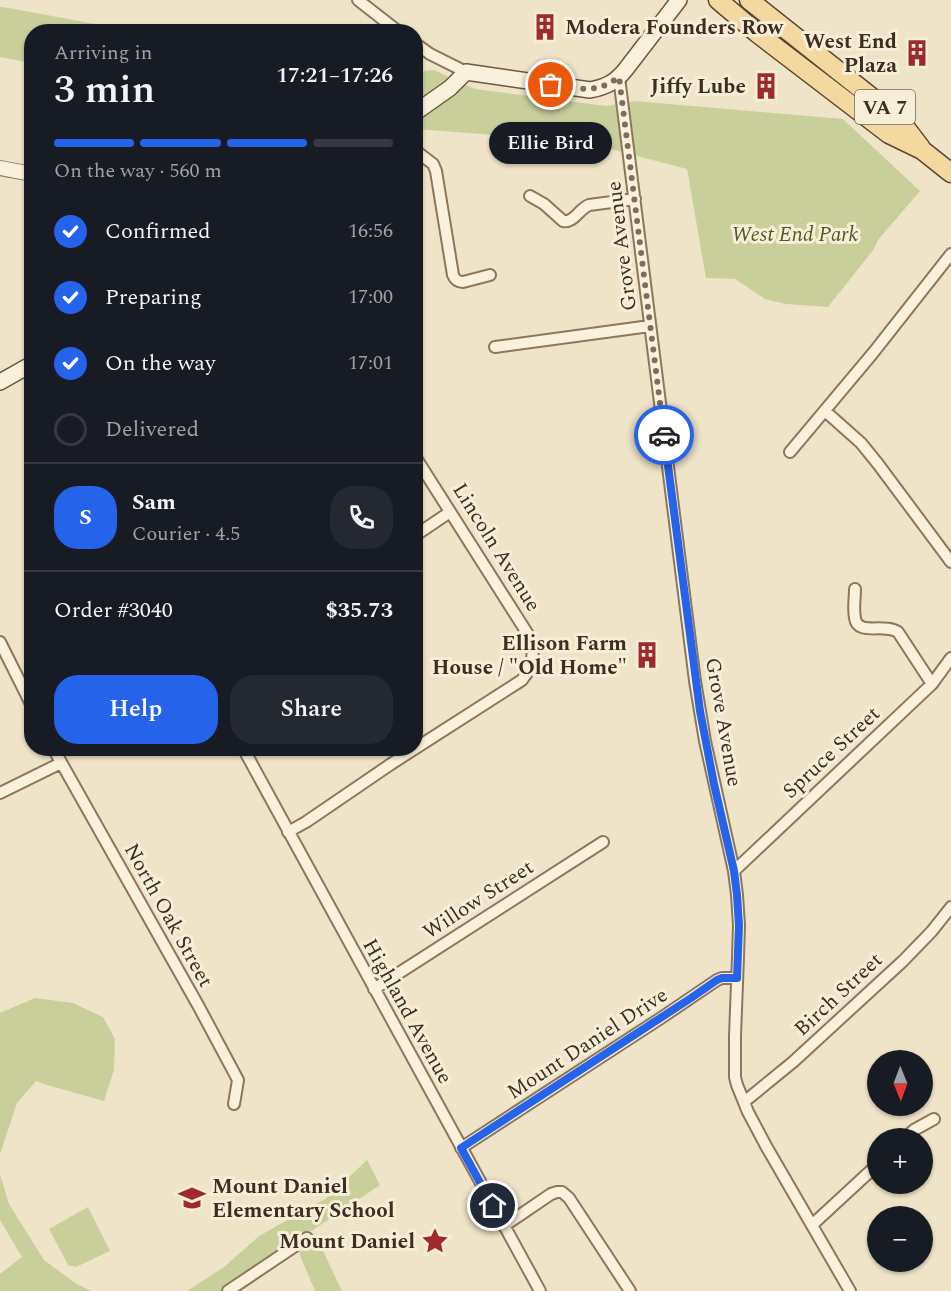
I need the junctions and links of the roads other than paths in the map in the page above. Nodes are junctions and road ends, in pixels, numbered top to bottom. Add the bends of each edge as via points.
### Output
1 (358, 0) edge
2 (679, 0) edge
3 (718, 0) edge
4 (749, 0) edge
5 (389, 24) edge
6 (423, 49) edge
7 (466, 72) junction
8 (619, 77) junction
9 (423, 107) edge
10 (922, 150) junction
11 (423, 156) edge
12 (0, 168) edge
13 (24, 172) edge
14 (951, 172) edge
15 (530, 196) dead end
16 (635, 199) junction
17 (951, 254) edge
18 (490, 275) dead end
19 (650, 326) junction
20 (495, 348) dead end
21 (24, 368) edge
22 (0, 382) edge
23 (825, 411) junction
24 (790, 452) dead end
25 (423, 469) edge
26 (450, 512) junction
27 (423, 530) edge
28 (951, 562) edge
29 (855, 589) dead end
30 (0, 642) edge
31 (951, 658) edge
32 (932, 684) junction
33 (24, 690) edge
34 (423, 743) edge
35 (57, 756) edge
36 (247, 756) edge
37 (403, 756) edge
38 (61, 763) junction
39 (0, 793) edge
40 (288, 832) junction
41 (603, 842) dead end
42 (734, 871) junction
43 (951, 907) edge
44 (737, 978) junction
45 (374, 989) junction
46 (744, 1102) junction
47 (234, 1104) dead end
48 (934, 1119) dead end
49 (918, 1128) edge
50 (461, 1148) junction
51 (867, 1174) edge
52 (812, 1225) junction
53 (504, 1226) junction
54 (307, 1238) dead end
55 (228, 1291) edge
56 (540, 1291) edge
57 (630, 1291) edge
58 (850, 1291) edge

1 - 5 street
2 - 8 main road
3 - 10 main road, VA 7 via 889,134
4 - 10 main road, VA 7 via 899,119
6 - 7 street
7 - 8 main road via 590,90 609,85
7 - 9 main road
8 - 16 street, Grove Avenue
10 - 14 main road, VA 7
11 - 18 street via 436,171 454,279 463,282
12 - 13 street
15 - 16 street via 566,222 589,205
16 - 19 street, Grove Avenue
17 - 23 street
19 - 20 street
19 - 42 street, Grove Avenue via 700,711
21 - 22 main road
23 - 24 street
23 - 28 street via 861,443
25 - 26 street, Lincoln Avenue
26 - 27 street
26 - 34 street, Lincoln Avenue via 529,636 534,653 522,680
29 - 32 street via 856,622 860,627 892,628
30 - 33 street
31 - 32 street, Spruce Street
32 - 42 street, Spruce Street
35 - 38 street, North Oak Street
36 - 40 street, Highland Avenue
37 - 40 street, Lincoln Avenue
38 - 39 street
38 - 47 street, North Oak Street via 238,1080
40 - 45 street, Highland Avenue
41 - 45 street, Willow Street
42 - 44 street, Grove Avenue via 739,925
43 - 46 street, Birch Street via 903,961
44 - 46 street, Grove Avenue via 735,1077
44 - 50 street, Mount Daniel Drive via 717,980
45 - 50 street, Highland Avenue
46 - 52 street, Grove Avenue
48 - 49 street
50 - 53 street, Highland Avenue
51 - 52 street
52 - 58 street, Grove Avenue
53 - 56 street, Highland Avenue
53 - 57 street via 551,1194 566,1195
54 - 55 street

